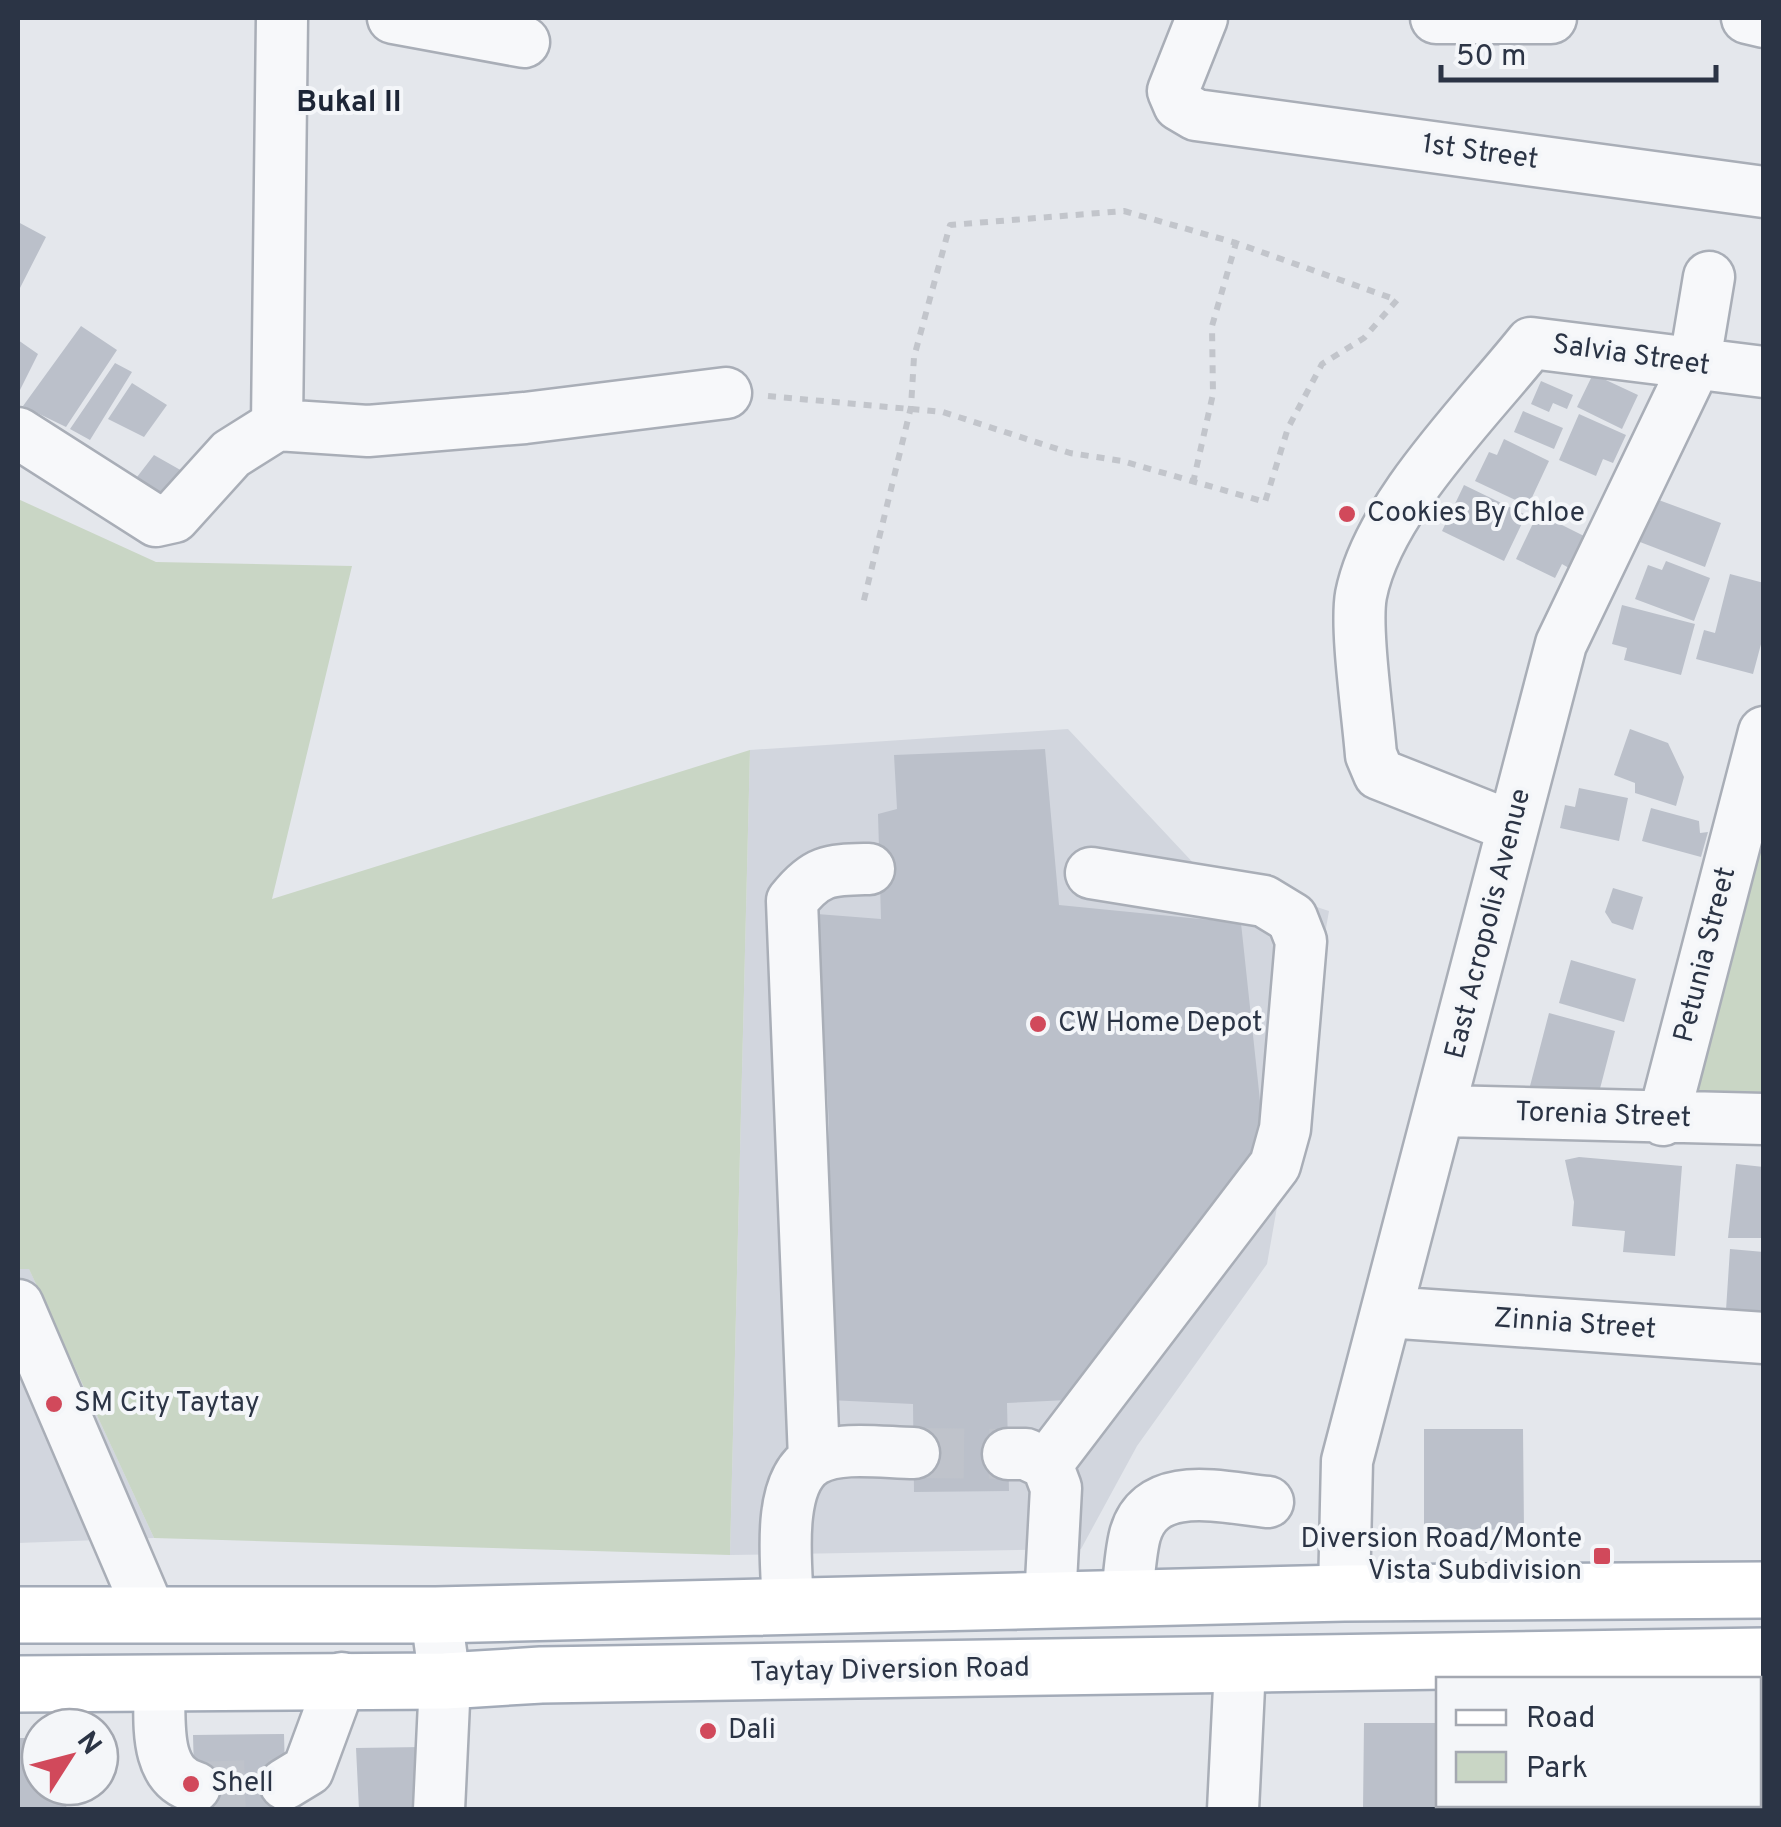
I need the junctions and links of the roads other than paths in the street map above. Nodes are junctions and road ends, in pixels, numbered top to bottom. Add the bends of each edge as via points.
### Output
1 (282, 18) edge
2 (393, 18) edge
3 (1202, 18) edge
4 (1436, 18) edge
5 (1551, 18) edge
6 (1747, 18) edge
7 (1764, 22) edge
8 (524, 42) dead end
9 (1764, 192) edge
10 (1710, 277) dead end
11 (1694, 366) junction
12 (1764, 372) edge
13 (726, 392) road end
14 (277, 425) junction
15 (18, 433) edge
16 (1764, 732) edge
17 (1513, 827) junction
18 (869, 870) dead end
19 (1091, 873) dead end
20 (1442, 1111) junction
21 (1764, 1119) edge
22 (1663, 1120) junction
23 (18, 1305) edge
24 (1386, 1312) junction
25 (1764, 1338) edge
26 (914, 1453) tunnel mouth
27 (814, 1459) junction
28 (1268, 1502) dead end
29 (1764, 1590) edge
30 (1344, 1593) junction
31 (1127, 1599) junction
32 (1050, 1601) junction
33 (788, 1606) junction
34 (150, 1612) junction
35 (18, 1615) edge
36 (436, 1615) junction
37 (1764, 1656) edge
38 (1240, 1668) junction
39 (342, 1678) junction
40 (445, 1680) junction
41 (159, 1682) junction
42 (18, 1684) edge
43 (285, 1784) dead end
44 (195, 1788) dead end
45 (438, 1810) edge
46 (1233, 1810) edge

1 - 14 street
2 - 8 street
3 - 9 street, 1st Street via 1174,91 1179,105 1196,114
4 - 5 street
6 - 7 street
10 - 11 street, East Acropolis Avenue
11 - 12 street, Salvia Street
11 - 17 street, East Acropolis Avenue via 1561,644
11 - 17 street, Salvia Street via 1531,343 1380,540 1360,597 1371,755 1378,774
13 - 14 street via 368,431
14 - 15 street via 231,454 174,517 156,521
16 - 22 street, Petunia Street
17 - 20 street, East Acropolis Avenue
18 - 27 street via 832,870 809,880 792,901 815,1124
19 - 32 street via 1264,901 1292,918 1301,941 1285,1129 1275,1165 1028,1459 1056,1488
20 - 22 street, Torenia Street
20 - 24 street, East Acropolis Avenue
21 - 22 street, Torenia Street
23 - 34 street
24 - 25 street, Zinnia Street
24 - 30 street, East Acropolis Avenue via 1347,1461
26 - 27 street
27 - 33 street via 787,1505
28 - 31 street via 1166,1498 1141,1520
29 - 30 main road
30 - 31 main road
31 - 32 main road
32 - 33 main road
33 - 36 main road
34 - 35 main road
34 - 36 main road
36 - 40 street
37 - 38 main road, Taytay Diversion Road
38 - 40 main road, Taytay Diversion Road
38 - 46 street
39 - 40 main road, Taytay Diversion Road
39 - 41 main road, Taytay Diversion Road
39 - 43 street via 308,1770
40 - 45 street
41 - 42 main road, Taytay Diversion Road
41 - 44 street via 162,1753 177,1779

